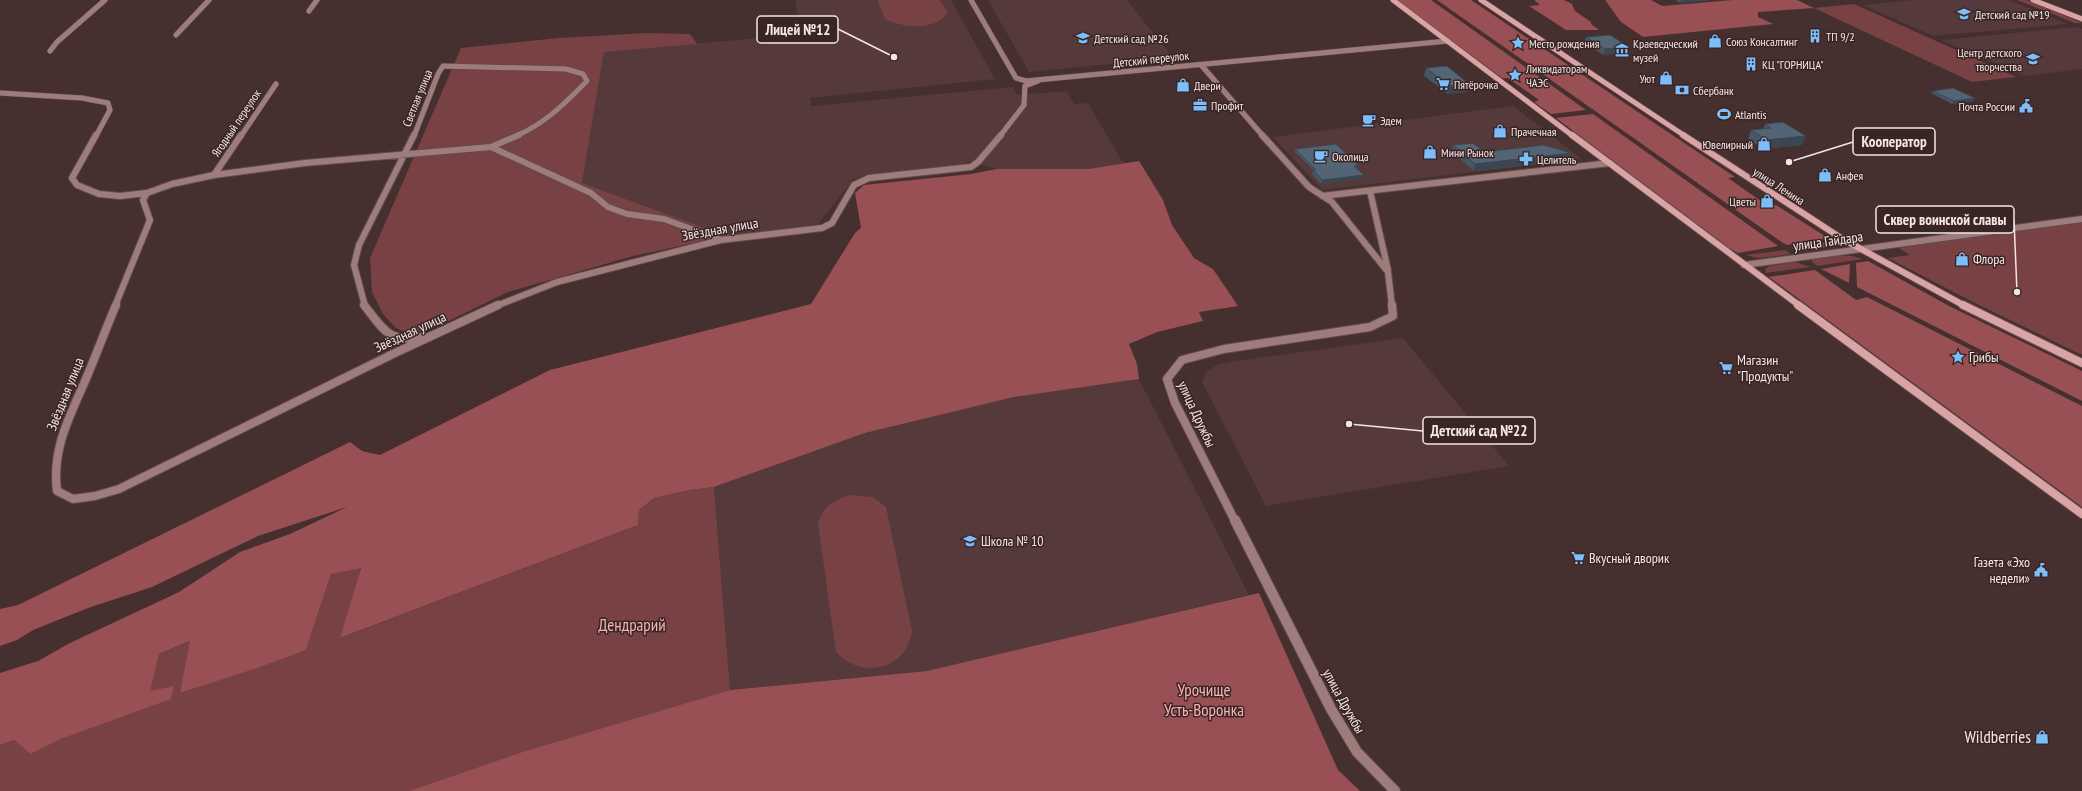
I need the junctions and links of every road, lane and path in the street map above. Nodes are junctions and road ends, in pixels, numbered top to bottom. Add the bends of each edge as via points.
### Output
1 (105, 0) edge
2 (209, 0) edge
3 (316, 0) edge
4 (971, 0) edge
5 (1392, 0) edge
6 (1481, 0) edge
7 (2033, 0) edge
8 (309, 11) dead end
9 (2082, 19) edge
10 (176, 35) dead end
11 (1448, 41) junction
12 (50, 51) dead end
13 (1202, 66) junction
14 (1038, 82) junction
15 (276, 84) dead end
16 (0, 94) edge
17 (491, 147) junction
18 (405, 155) junction
19 (1610, 163) junction
20 (214, 175) junction
21 (1370, 191) junction
22 (147, 193) junction
23 (1322, 196) junction
24 (2082, 219) edge
25 (721, 240) junction
26 (1859, 249) junction
27 (1744, 265) junction
28 (1388, 272) junction
29 (436, 334) junction
30 (2082, 363) edge
31 (2082, 514) edge
32 (1396, 791) edge

1 - 12 street
2 - 10 street
3 - 8 street
4 - 14 street, Детский переулок via 1016,78
5 - 11 street
6 - 26 street, улица Ленина
7 - 9 street
11 - 13 street
11 - 19 street
13 - 14 street, Детский переулок
13 - 23 street, Детский переулок via 1309,187
14 - 25 street, Звёздная улица via 1025,86 1024,105 1021,111 971,167 868,178 854,185 832,223 822,228
15 - 20 street, Ягодный переулок
16 - 22 street via 65,97 108,103 110,110 72,178 77,185 99,194 120,196
17 - 18 street
17 - 18 street, Светлая улица via 536,127 552,115 587,81 583,74 566,69 443,66
17 - 25 street via 590,193 608,207 627,214 664,219
18 - 20 street via 305,163
18 - 29 street, Светлая улица via 359,245 354,265 363,304 385,332 405,340
19 - 21 street
19 - 27 street
20 - 22 street via 172,184
21 - 23 street
21 - 28 street
22 - 29 street, Звёздная улица via 143,200 150,220 82,388 68,414 57,450 54,477 57,491 73,499 95,496 119,488
23 - 28 street via 1332,202
24 - 26 street, улица Гайдара
25 - 29 street, Звёздная улица via 557,282 518,296
26 - 27 street, улица Гайдара
26 - 30 street, улица Ленина via 1955,301
27 - 31 street
28 - 32 street, улица Дружбы via 1393,316 1370,327 1224,349 1182,360 1167,379 1175,403 1331,709 1357,752

